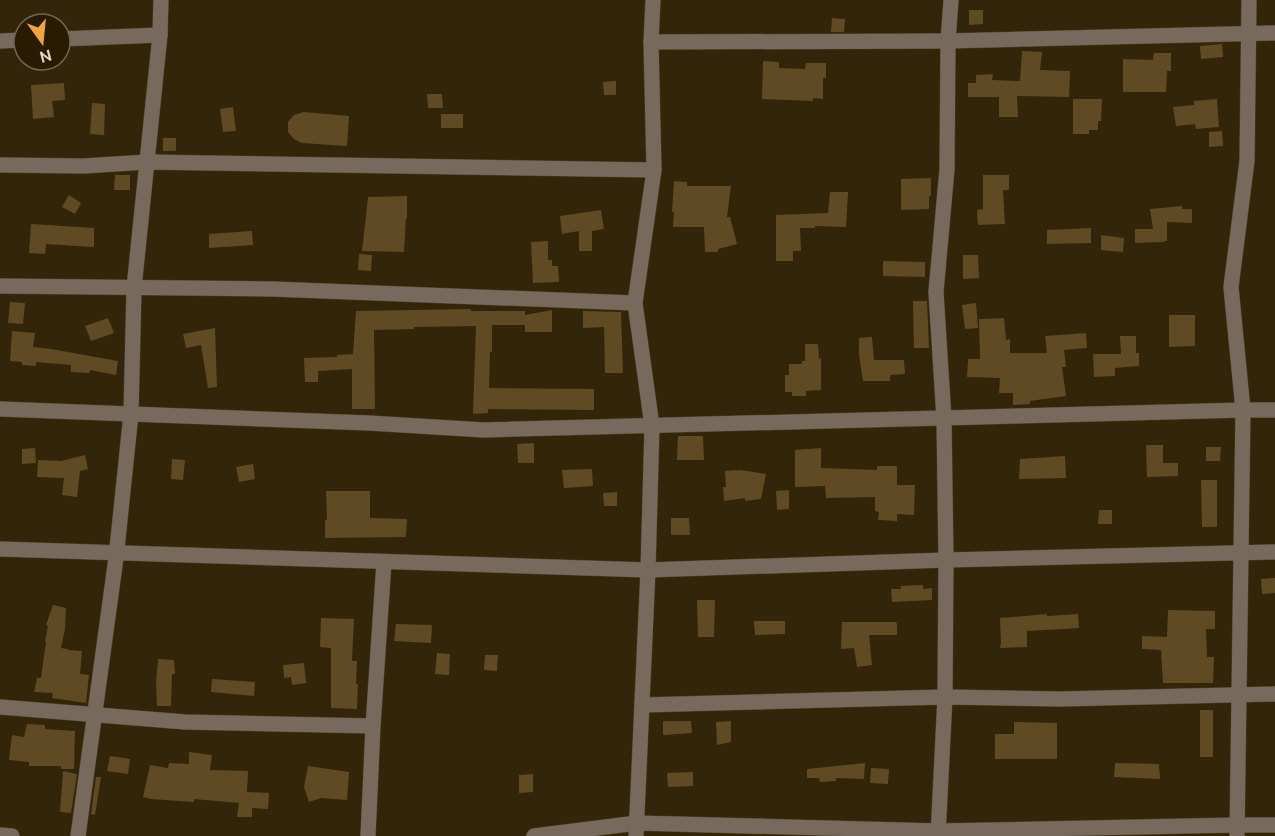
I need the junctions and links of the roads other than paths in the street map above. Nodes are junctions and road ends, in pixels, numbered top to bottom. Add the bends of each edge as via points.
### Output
1 (161, 0) edge
2 (653, 0) edge
3 (951, 0) edge
4 (1249, 0) edge
5 (1248, 33) junction
6 (1275, 33) edge
7 (160, 35) junction
8 (72, 39) edge
9 (948, 41) junction
10 (651, 42) junction
11 (147, 162) junction
12 (0, 165) edge
13 (654, 170) junction
14 (0, 286) edge
15 (134, 288) junction
16 (635, 303) junction
17 (0, 409) edge
18 (1243, 410) junction
19 (1275, 410) edge
20 (131, 414) junction
21 (944, 419) junction
22 (652, 426) junction
23 (0, 549) edge
24 (1275, 552) edge
25 (1240, 553) junction
26 (946, 560) junction
27 (384, 562) junction
28 (648, 570) junction
29 (1239, 694) junction
30 (1275, 694) edge
31 (945, 698) junction
32 (642, 705) junction
33 (0, 707) edge
34 (95, 714) junction
35 (373, 726) junction
36 (1275, 825) edge
37 (637, 829) edge
38 (1237, 830) edge
39 (938, 833) edge
40 (0, 835) edge
41 (12, 836) edge
42 (78, 836) edge
43 (368, 836) edge
44 (534, 836) edge

1 - 7 street
2 - 10 street
3 - 9 street
4 - 5 street
5 - 6 street
5 - 9 street
5 - 18 street via 1247,161 1231,287
7 - 8 street
7 - 11 street
9 - 10 street
9 - 21 street via 947,169 936,292
10 - 13 street
11 - 12 street
11 - 13 street
11 - 15 street
13 - 16 street
14 - 15 street
15 - 16 street via 272,289
15 - 20 street
16 - 22 street
17 - 20 street
18 - 19 street
18 - 21 street
18 - 25 street
20 - 22 street via 484,430
20 - 34 street
21 - 22 street
21 - 26 street
22 - 28 street
23 - 27 street
24 - 25 street
25 - 26 street
25 - 29 street
26 - 28 street
26 - 31 street
27 - 28 street
27 - 35 street
28 - 32 street
29 - 30 street
29 - 31 street
29 - 38 street
31 - 32 street
31 - 39 street
32 - 37 street
33 - 34 street
34 - 35 street via 185,722
34 - 42 street
35 - 43 street
36 - 38 street
37 - 39 street
37 - 44 street
38 - 39 street
40 - 41 street

